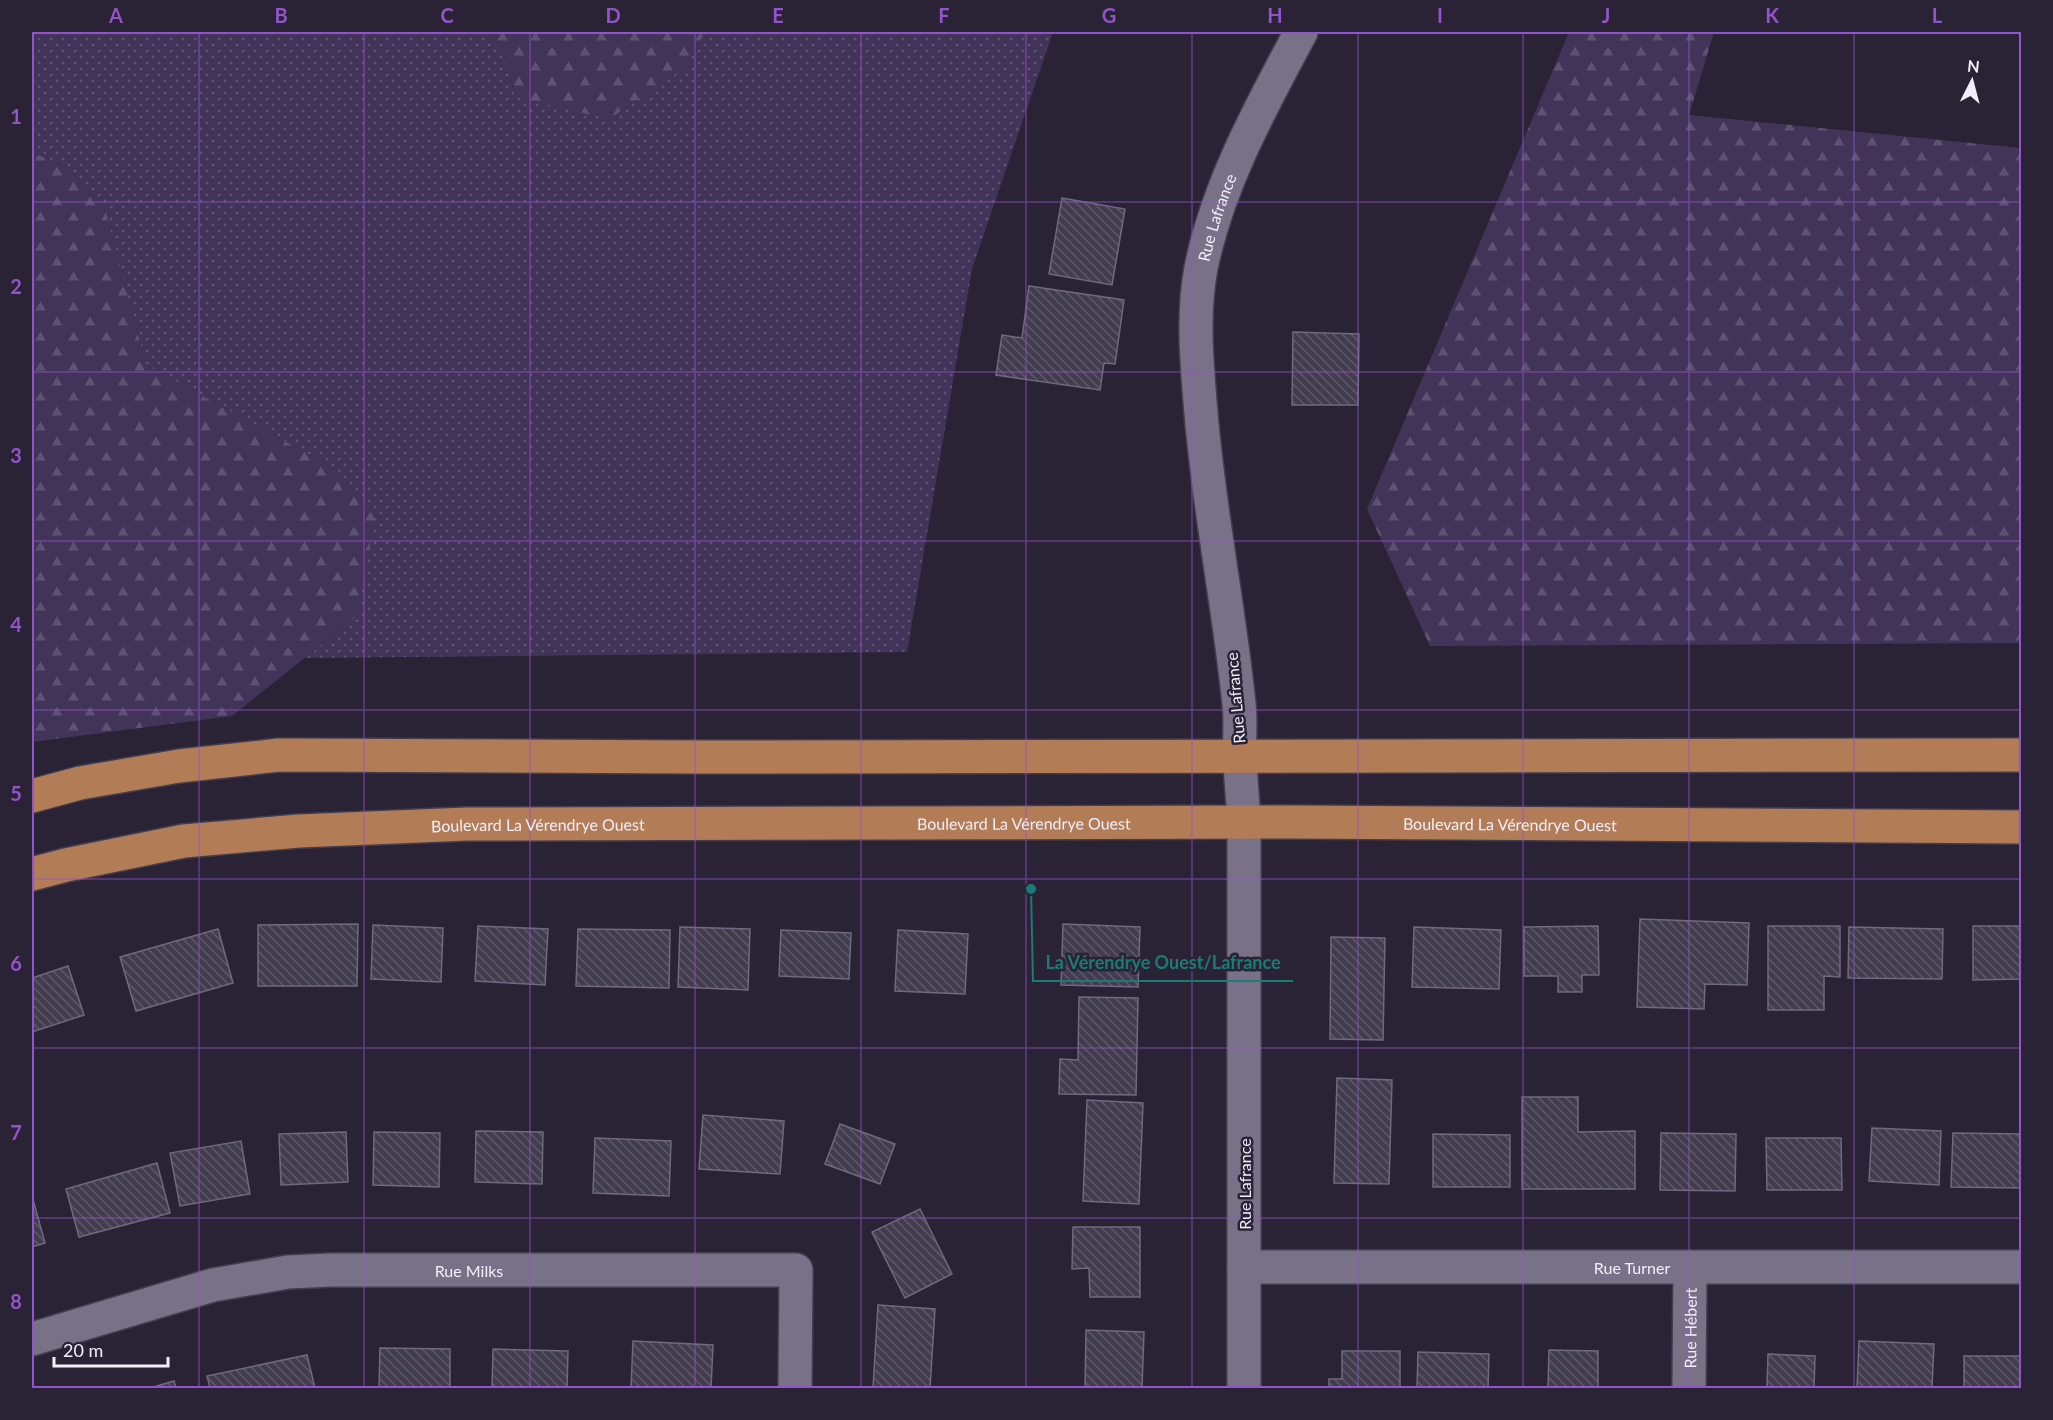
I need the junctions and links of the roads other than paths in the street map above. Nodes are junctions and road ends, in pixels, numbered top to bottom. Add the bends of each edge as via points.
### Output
1 (1301, 32) edge
2 (2022, 755) edge
3 (1240, 757) junction
4 (32, 796) edge
5 (1244, 822) junction
6 (2022, 827) edge
7 (32, 874) edge
8 (1244, 1267) junction
9 (1690, 1267) junction
10 (2022, 1268) edge
11 (32, 1339) edge
12 (795, 1389) edge
13 (1244, 1389) edge
14 (1689, 1389) edge

1 - 3 street, Rue Lafrance via 1229,176 1211,222 1200,271 1196,319 1205,464 1239,706
2 - 3 main road
3 - 4 main road via 279,755 179,766 80,783
3 - 5 street, Rue Lafrance
5 - 6 main road, Boulevard La Vérendrye Ouest
5 - 7 main road, Boulevard La Vérendrye Ouest via 467,824 184,841
5 - 8 street, Rue Lafrance
8 - 9 street, Rue Turner
8 - 13 street, Rue Lafrance
9 - 10 street, Rue Turner
9 - 14 street, Rue Hébert
11 - 12 street, Rue Milks via 213,1285 288,1272 796,1270

